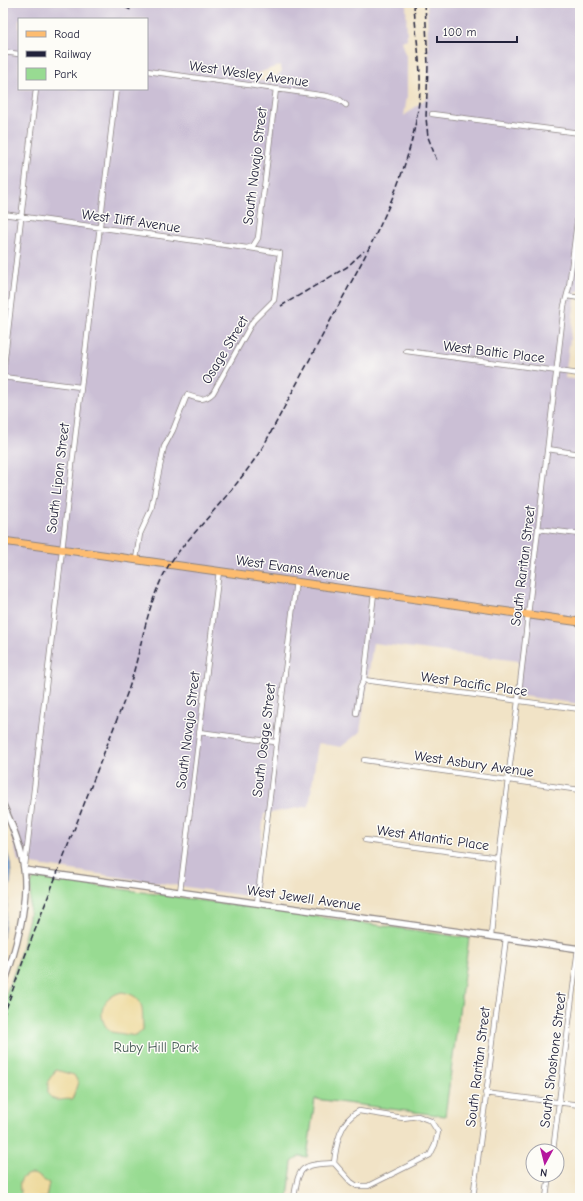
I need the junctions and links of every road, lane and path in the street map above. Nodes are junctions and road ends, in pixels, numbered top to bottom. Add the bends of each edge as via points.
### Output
1 (3, 52) edge
2 (18, 54) edge
3 (148, 71) edge
4 (276, 89) junction
5 (36, 90) edge
6 (116, 90) edge
7 (346, 105) dead end
8 (432, 114) dead end
9 (580, 134) edge
10 (580, 198) edge
11 (3, 214) edge
12 (579, 215) edge
13 (21, 217) junction
14 (100, 228) junction
15 (255, 245) joint
16 (247, 248) junction
17 (567, 296) junction
18 (580, 298) edge
19 (406, 351) dead end
20 (557, 371) junction
21 (580, 374) edge
22 (3, 376) edge
23 (80, 387) junction
24 (548, 449) junction
25 (580, 454) edge
26 (538, 529) junction
27 (580, 534) edge
28 (3, 541) edge
29 (61, 549) junction
30 (136, 559) junction
31 (219, 571) junction
32 (296, 581) junction
33 (374, 592) junction
34 (528, 615) junction
35 (580, 622) edge
36 (364, 680) junction
37 (518, 701) junction
38 (580, 709) edge
39 (356, 713) dead end
40 (199, 732) junction
41 (275, 742) junction
42 (364, 760) dead end
43 (508, 780) junction
44 (580, 790) edge
45 (3, 805) edge
46 (366, 840) dead end
47 (498, 858) junction
48 (24, 870) junction
49 (180, 892) junction
50 (257, 903) junction
51 (490, 936) junction
52 (506, 938) junction
53 (579, 948) edge
54 (3, 986) edge
55 (486, 1093) junction
56 (559, 1102) junction
57 (580, 1105) edge
58 (554, 1143) edge
59 (334, 1163) junction
60 (549, 1183) edge
61 (294, 1198) edge
62 (473, 1198) edge
63 (546, 1198) edge

1 - 2 street
3 - 4 street, West Wesley Avenue
4 - 7 street, West Wesley Avenue via 335,98
4 - 15 street, South Navajo Street via 258,238
5 - 13 street
6 - 14 street, South Lipan Street
8 - 9 street
10 - 12 street, South Raritan Street
11 - 13 street, West Iliff Avenue
12 - 17 street, South Raritan Street
13 - 14 street, West Iliff Avenue
13 - 22 street
14 - 16 street, West Iliff Avenue
14 - 23 street, South Lipan Street
15 - 16 street, West Iliff Avenue
16 - 30 street, Osage Street via 280,253 274,300 253,322 212,393 201,400 187,395 164,447 151,510 140,534
17 - 18 street
17 - 20 street, South Raritan Street
19 - 20 street, West Baltic Place
20 - 21 street, West Baltic Place
20 - 24 street, South Raritan Street
22 - 23 street
23 - 29 street, South Lipan Street
24 - 25 street
24 - 26 street, South Raritan Street
26 - 27 street
26 - 34 street, South Raritan Street
28 - 29 main road, West Evans Avenue
29 - 30 main road, West Evans Avenue
29 - 48 street, South Lipan Street
30 - 31 main road, West Evans Avenue
31 - 32 main road, West Evans Avenue
31 - 40 street, South Navajo Street
32 - 33 main road, West Evans Avenue
32 - 41 street, South Osage Street
33 - 34 main road, West Evans Avenue
33 - 36 street
34 - 35 main road, West Evans Avenue
34 - 37 street, South Raritan Street
36 - 37 street, West Pacific Place
36 - 39 street via 360,688
37 - 38 street, West Pacific Place
37 - 43 street, South Raritan Street
40 - 41 street
40 - 49 street, South Navajo Street
41 - 50 street, South Osage Street
42 - 43 street, West Asbury Avenue
43 - 44 street, West Asbury Avenue
43 - 47 street, South Raritan Street
45 - 48 street via 13,826
46 - 47 street, West Atlantic Place
47 - 51 street, South Raritan Street
48 - 49 street, West Jewell Avenue
48 - 54 street via 21,924
49 - 50 street, West Jewell Avenue
50 - 51 street, West Jewell Avenue
51 - 52 street, West Jewell Avenue
52 - 53 street, West Jewell Avenue
52 - 55 street, South Raritan Street
53 - 56 street, South Shoshone Street
55 - 56 street
55 - 62 street, South Raritan Street
56 - 57 street
56 - 58 street, South Shoshone Street
59 - 59 street via 337,1142 346,1123 359,1111 403,1118 418,1116 431,1121 438,1132 430,1155 368,1186 357,1186 351,1182
59 - 61 street via 309,1165 304,1168 297,1175
60 - 63 street

